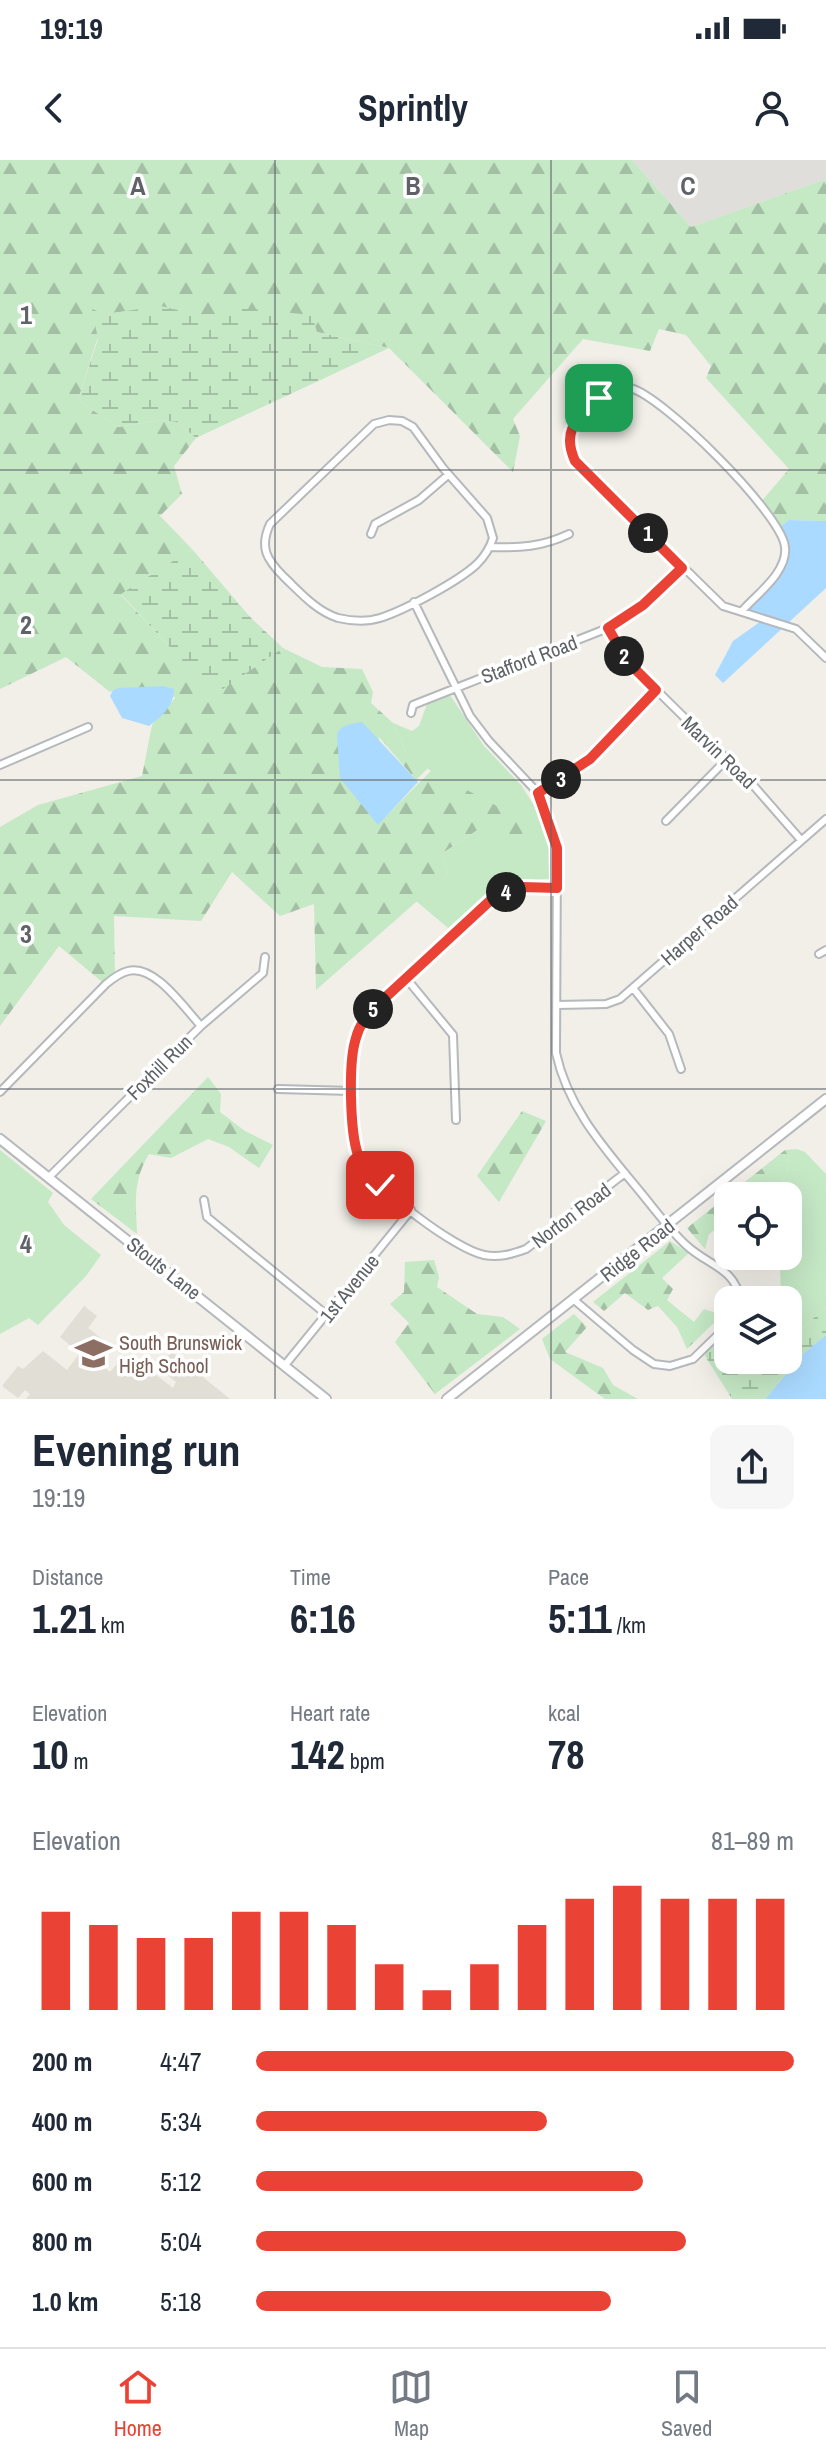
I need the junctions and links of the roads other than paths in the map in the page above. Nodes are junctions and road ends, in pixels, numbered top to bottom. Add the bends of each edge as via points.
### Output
1 (448, 475) junction
2 (371, 534) dead end
3 (569, 534) dead end
4 (490, 547) junction
5 (682, 568) junction
6 (414, 602) junction
7 (742, 611) junction
8 (608, 628) junction
9 (826, 658) edge
10 (458, 686) junction
11 (656, 690) junction
12 (411, 713) dead end
13 (88, 727) dead end
14 (726, 760) junction
15 (0, 765) edge
16 (538, 793) junction
17 (826, 819) edge
18 (666, 821) dead end
19 (801, 840) junction
20 (557, 888) junction
21 (265, 957) dead end
22 (406, 978) junction
23 (633, 988) junction
24 (557, 1005) junction
25 (201, 1026) junction
26 (681, 1069) dead end
27 (278, 1089) dead end
28 (352, 1091) junction
29 (0, 1092) edge
30 (826, 1099) edge
31 (456, 1120) dead end
32 (0, 1139) edge
33 (625, 1173) junction
34 (48, 1178) junction
35 (204, 1200) dead end
36 (411, 1210) junction
37 (669, 1226) junction
38 (737, 1286) edge
39 (573, 1299) junction
40 (327, 1315) junction
41 (714, 1339) edge
42 (285, 1365) junction
43 (326, 1399) edge
44 (447, 1399) edge

1 - 2 street via 419,500 375,524
1 - 4 street via 487,518
1 - 6 street via 413,427 389,420 374,424 270,524 265,535 268,561 323,612 370,620
3 - 4 street via 541,545
4 - 6 street via 463,575
5 - 7 street via 723,606
5 - 7 street via 575,461 572,425 615,387 642,392 686,428 751,492 782,536 786,548 779,571
5 - 8 street, Stafford Road via 643,605
6 - 10 street
7 - 9 street via 796,629
8 - 10 street, Stafford Road
8 - 11 street, Marvin Road via 627,661
10 - 12 street, Stafford Road via 413,705
10 - 16 street via 470,716
11 - 14 street, Marvin Road
11 - 16 street via 590,759
13 - 15 street
14 - 18 street
14 - 19 street, Marvin Road
16 - 20 street via 557,848
17 - 19 street, Harper Road
19 - 23 street, Harper Road
20 - 22 street, Norton Road via 522,887 493,898
20 - 24 street
21 - 25 street, Foxhill Run via 263,973
22 - 28 street, Norton Road via 360,1028 353,1048
22 - 31 street via 453,1035
23 - 24 street, Harper Road via 606,1004
23 - 26 street via 669,1034
24 - 33 street via 556,1053 562,1079 585,1124
25 - 29 street via 154,975 125,971
25 - 34 street, Foxhill Run
27 - 28 street
28 - 36 street, Norton Road via 354,1138 361,1160 374,1180
30 - 37 street, Ridge Road
32 - 34 street, Stouts Lane
33 - 36 street, Norton Road via 553,1231 507,1256 464,1248
33 - 37 street
34 - 42 street, Stouts Lane
35 - 40 street via 207,1217
36 - 40 street, 1st Avenue
37 - 38 street
37 - 39 street, Ridge Road
39 - 41 street via 654,1364 670,1366 693,1359
39 - 44 street, Ridge Road
40 - 42 street, 1st Avenue
42 - 43 street, Stouts Lane

